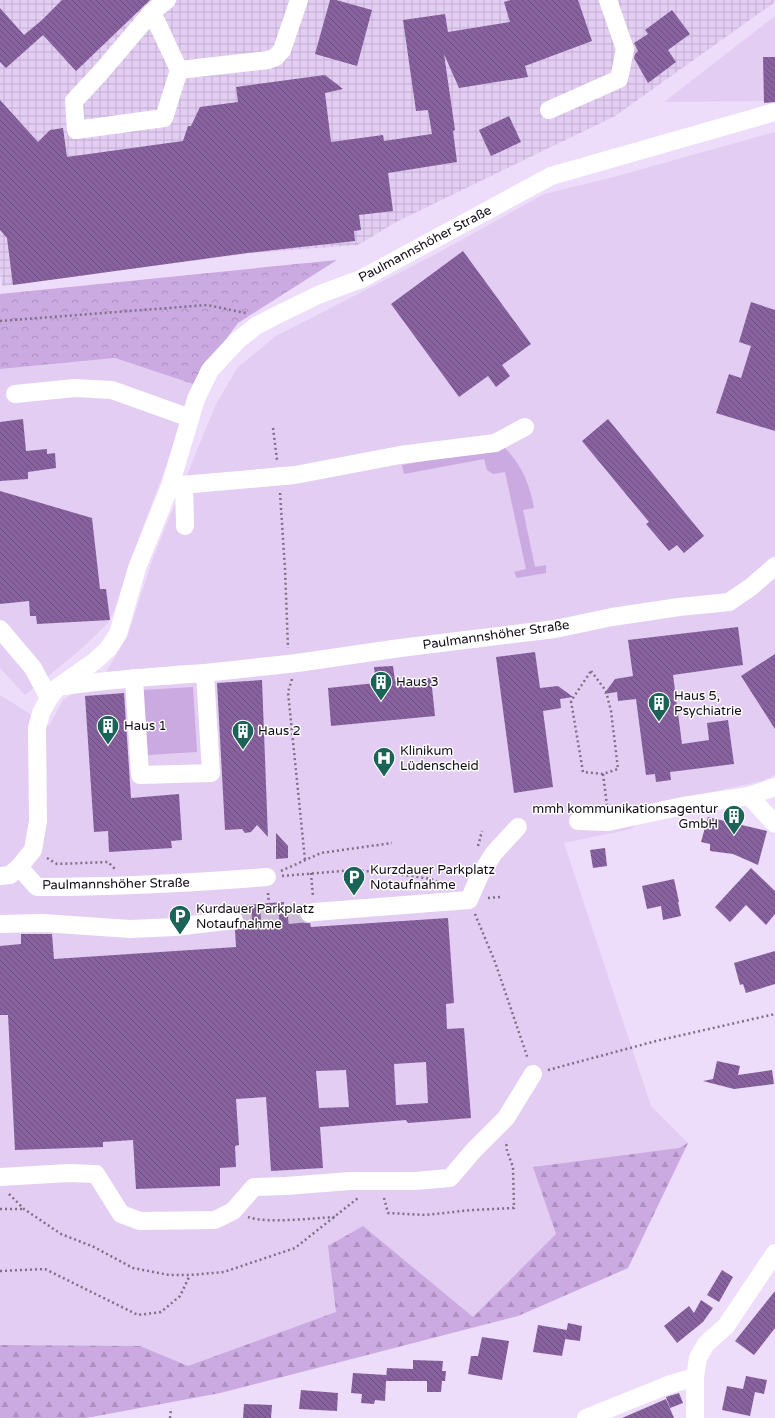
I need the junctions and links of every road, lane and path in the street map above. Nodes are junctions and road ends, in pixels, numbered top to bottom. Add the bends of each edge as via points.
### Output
1 (167, 0) edge
2 (299, 0) edge
3 (608, 0) edge
4 (152, 12) junction
5 (179, 70) junction
6 (549, 110) dead end
7 (775, 112) edge
8 (275, 316) junction
9 (0, 321) edge
10 (15, 394) dead end
11 (190, 418) junction
12 (525, 427) dead end
13 (273, 428) dead end
14 (276, 450) dead end
15 (279, 476) junction
16 (177, 486) junction
17 (185, 526) dead end
18 (775, 566) edge
19 (0, 629) edge
20 (293, 664) junction
21 (205, 673) junction
22 (134, 678) junction
23 (54, 692) junction
24 (603, 774) junction
25 (775, 787) edge
26 (749, 796) junction
27 (578, 821) dead end
28 (608, 822) junction
29 (775, 824) edge
30 (518, 827) dead end
31 (392, 843) dead end
32 (33, 850) junction
33 (305, 860) junction
34 (19, 867) junction
35 (311, 874) junction
36 (0, 876) edge
37 (268, 877) junction
38 (130, 886) junction
39 (447, 886) dead end
40 (500, 897) dead end
41 (469, 900) junction
42 (311, 912) joint
43 (234, 920) tunnel mouth
44 (0, 924) edge
45 (775, 1014) edge
46 (533, 1074) junction
47 (506, 1118) junction
48 (379, 1180) junction
49 (2, 1183) edge
50 (0, 1209) edge
51 (24, 1210) junction
52 (233, 1211) junction
53 (335, 1217) junction
54 (775, 1253) edge
55 (0, 1271) edge
56 (190, 1275) junction
57 (695, 1377) junction
58 (171, 1408) dead end
59 (170, 1418) edge
60 (586, 1418) edge
61 (695, 1418) edge

1 - 4 street
2 - 5 street via 282,50 276,57
3 - 6 street via 625,49 619,79
4 - 5 street
4 - 5 street via 74,101 76,130 164,118
7 - 8 street, Paulmannshöher Straße via 551,176 361,279 318,295
8 - 9 path via 207,305
8 - 11 street, Paulmannshöher Straße via 256,326 237,341 210,370
10 - 11 street via 75,388 112,390
11 - 16 street, Paulmannshöher Straße
12 - 15 street via 495,443 400,455
13 - 14 path
15 - 16 street
15 - 20 path
16 - 17 street
16 - 23 street, Paulmannshöher Straße via 137,568 118,634 108,649 95,661
18 - 20 street, Paulmannshöher Straße via 729,602 612,617 555,629
19 - 23 street
20 - 21 street, Paulmannshöher Straße
20 - 33 path via 288,692
21 - 22 street, Paulmannshöher Straße
21 - 22 street via 211,773 140,775
22 - 23 street, Paulmannshöher Straße
23 - 32 street, Paulmannshöher Straße via 41,713 37,728 38,821
24 - 24 path via 618,769 606,691 591,671 572,701 582,772
24 - 28 path
25 - 26 street
26 - 28 street via 683,806
26 - 29 street
27 - 28 street
30 - 41 street via 494,853 480,874
31 - 33 path via 321,853
32 - 34 street, Paulmannshöher Straße
32 - 38 path via 57,864 108,862
33 - 37 path
34 - 36 street, Paulmannshöher Straße via 10,875
34 - 38 street, Paulmannshöher Straße via 37,887
35 - 37 path
35 - 39 path via 354,870 431,879
35 - 42 path
37 - 38 street, Paulmannshöher Straße
40 - 41 path
41 - 42 street
41 - 46 path via 495,962
43 - 44 street via 130,929 43,923
45 - 46 path via 656,1041
46 - 47 street
47 - 48 street via 450,1178
47 - 48 path via 507,1151 513,1167 514,1208 426,1215 388,1213
48 - 52 street via 254,1187
48 - 53 path
49 - 51 path
49 - 52 street via 68,1173 96,1174 121,1214 140,1221 215,1220
50 - 51 path
51 - 56 path via 61,1234 94,1247 133,1268 169,1275
52 - 53 path via 253,1218 279,1220
53 - 56 path via 295,1248 224,1272
54 - 57 street via 726,1326 706,1344 698,1358
55 - 56 path via 45,1269 138,1315 161,1312 180,1296
57 - 60 street via 668,1385
57 - 61 street
58 - 59 path

